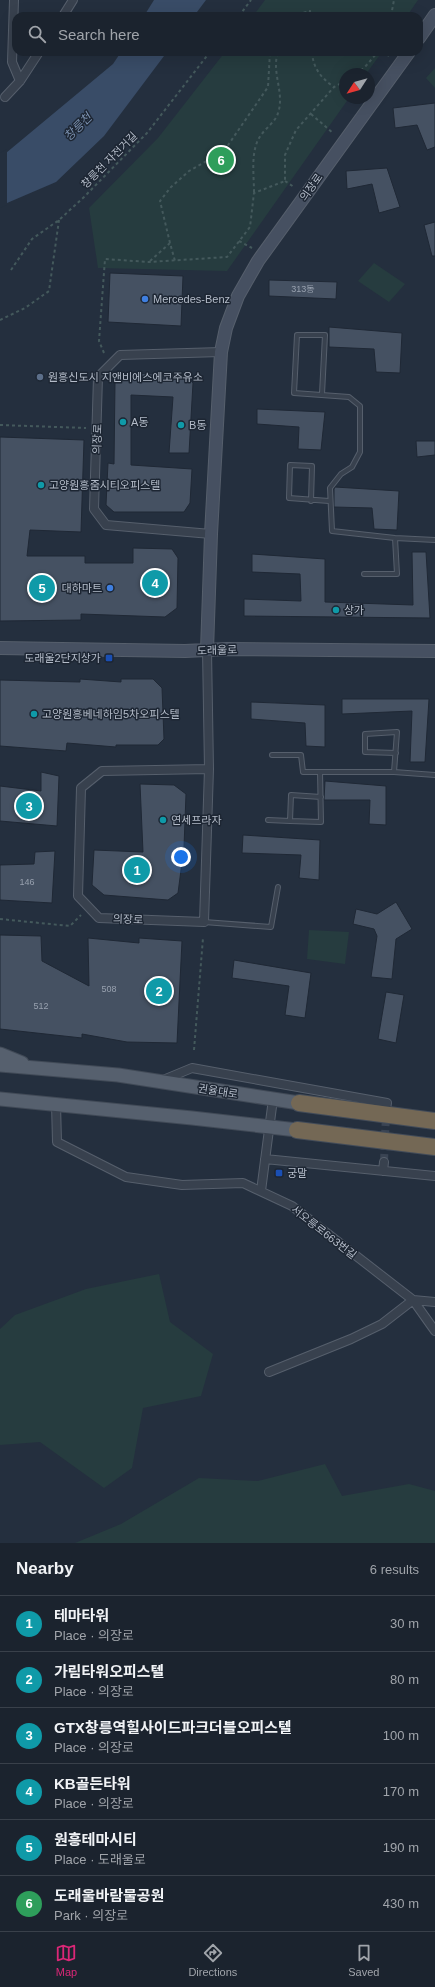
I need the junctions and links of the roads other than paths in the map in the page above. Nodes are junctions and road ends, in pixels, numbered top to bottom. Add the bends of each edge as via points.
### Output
1 (14, 0) edge
2 (73, 0) edge
3 (14, 12) edge
4 (66, 12) edge
5 (435, 15) edge
6 (423, 32) edge
7 (12, 56) edge
8 (36, 56) edge
9 (406, 56) edge
10 (20, 81) junction
11 (5, 97) dead end
12 (221, 352) junction
13 (322, 394) junction
14 (311, 501) junction
15 (330, 501) junction
16 (211, 534) junction
17 (395, 538) junction
18 (435, 540) edge
19 (364, 574) dead end
20 (0, 648) edge
21 (207, 650) junction
22 (435, 651) edge
23 (396, 753) junction
24 (272, 755) dead end
25 (210, 769) junction
26 (320, 772) junction
27 (394, 772) junction
28 (435, 775) edge
29 (321, 797) junction
30 (268, 820) dead end
31 (290, 821) junction
32 (278, 887) dead end
33 (204, 922) junction
34 (0, 1054) edge
35 (0, 1065) edge
36 (31, 1067) junction
37 (160, 1082) junction
38 (273, 1099) junction
39 (4, 1102) edge
40 (299, 1103) joint
41 (56, 1104) junction
42 (386, 1109) dead end
43 (435, 1121) edge
44 (269, 1127) junction
45 (297, 1130) joint
46 (435, 1147) edge
47 (265, 1159) junction
48 (384, 1162) tunnel mouth
49 (383, 1171) junction
50 (435, 1176) edge
51 (261, 1192) junction
52 (413, 1300) junction
53 (435, 1302) edge
54 (435, 1331) edge
55 (269, 1372) dead end

1 - 3 street
2 - 4 street
5 - 6 street
7 - 10 street
8 - 10 street
9 - 12 street, 의장로 via 258,261 238,296 226,328
10 - 11 street
12 - 16 street, 의장로
12 - 16 street, 의장로 via 120,355 98,377 94,509 106,525
13 - 13 lane via 294,393 297,335 324,335
13 - 15 lane via 349,397 360,406 360,452 352,467 341,474 330,488
14 - 14 lane via 289,498 290,465 312,466
14 - 15 lane
15 - 17 lane via 332,531
16 - 21 street, 의장로
17 - 18 lane
17 - 19 lane via 397,574
20 - 21 street, 도래울로
21 - 22 street, 도래울로
21 - 25 street, 의장로
23 - 23 lane via 397,732 365,734 365,752
23 - 27 lane
24 - 26 lane via 301,755 303,772
25 - 33 street, 의장로
25 - 33 street, 의장로 via 102,771 81,788 78,896 89,908 99,918
26 - 27 lane
26 - 29 lane
27 - 28 lane
29 - 31 lane via 321,822
29 - 31 lane via 291,795
30 - 31 lane
32 - 33 lane via 270,927
34 - 36 main road
35 - 36 main road, 권율대로
36 - 37 main road, 권율대로 via 118,1075
37 - 38 main road, 권율대로
37 - 42 street via 192,1068 387,1103
38 - 40 main road, 권율대로
38 - 44 street
39 - 41 main road
40 - 43 highway, 권율대로
41 - 44 main road
41 - 51 street, 서오릉로663번길 via 57,1142 126,1177 182,1185 243,1183
44 - 45 main road
44 - 47 street
45 - 46 highway
47 - 49 street
47 - 51 street
48 - 49 street
49 - 50 street
51 - 52 street, 서오릉로663번길 via 292,1206
52 - 53 street
52 - 54 street, 서오릉로663번길
52 - 55 street via 382,1324 351,1340

